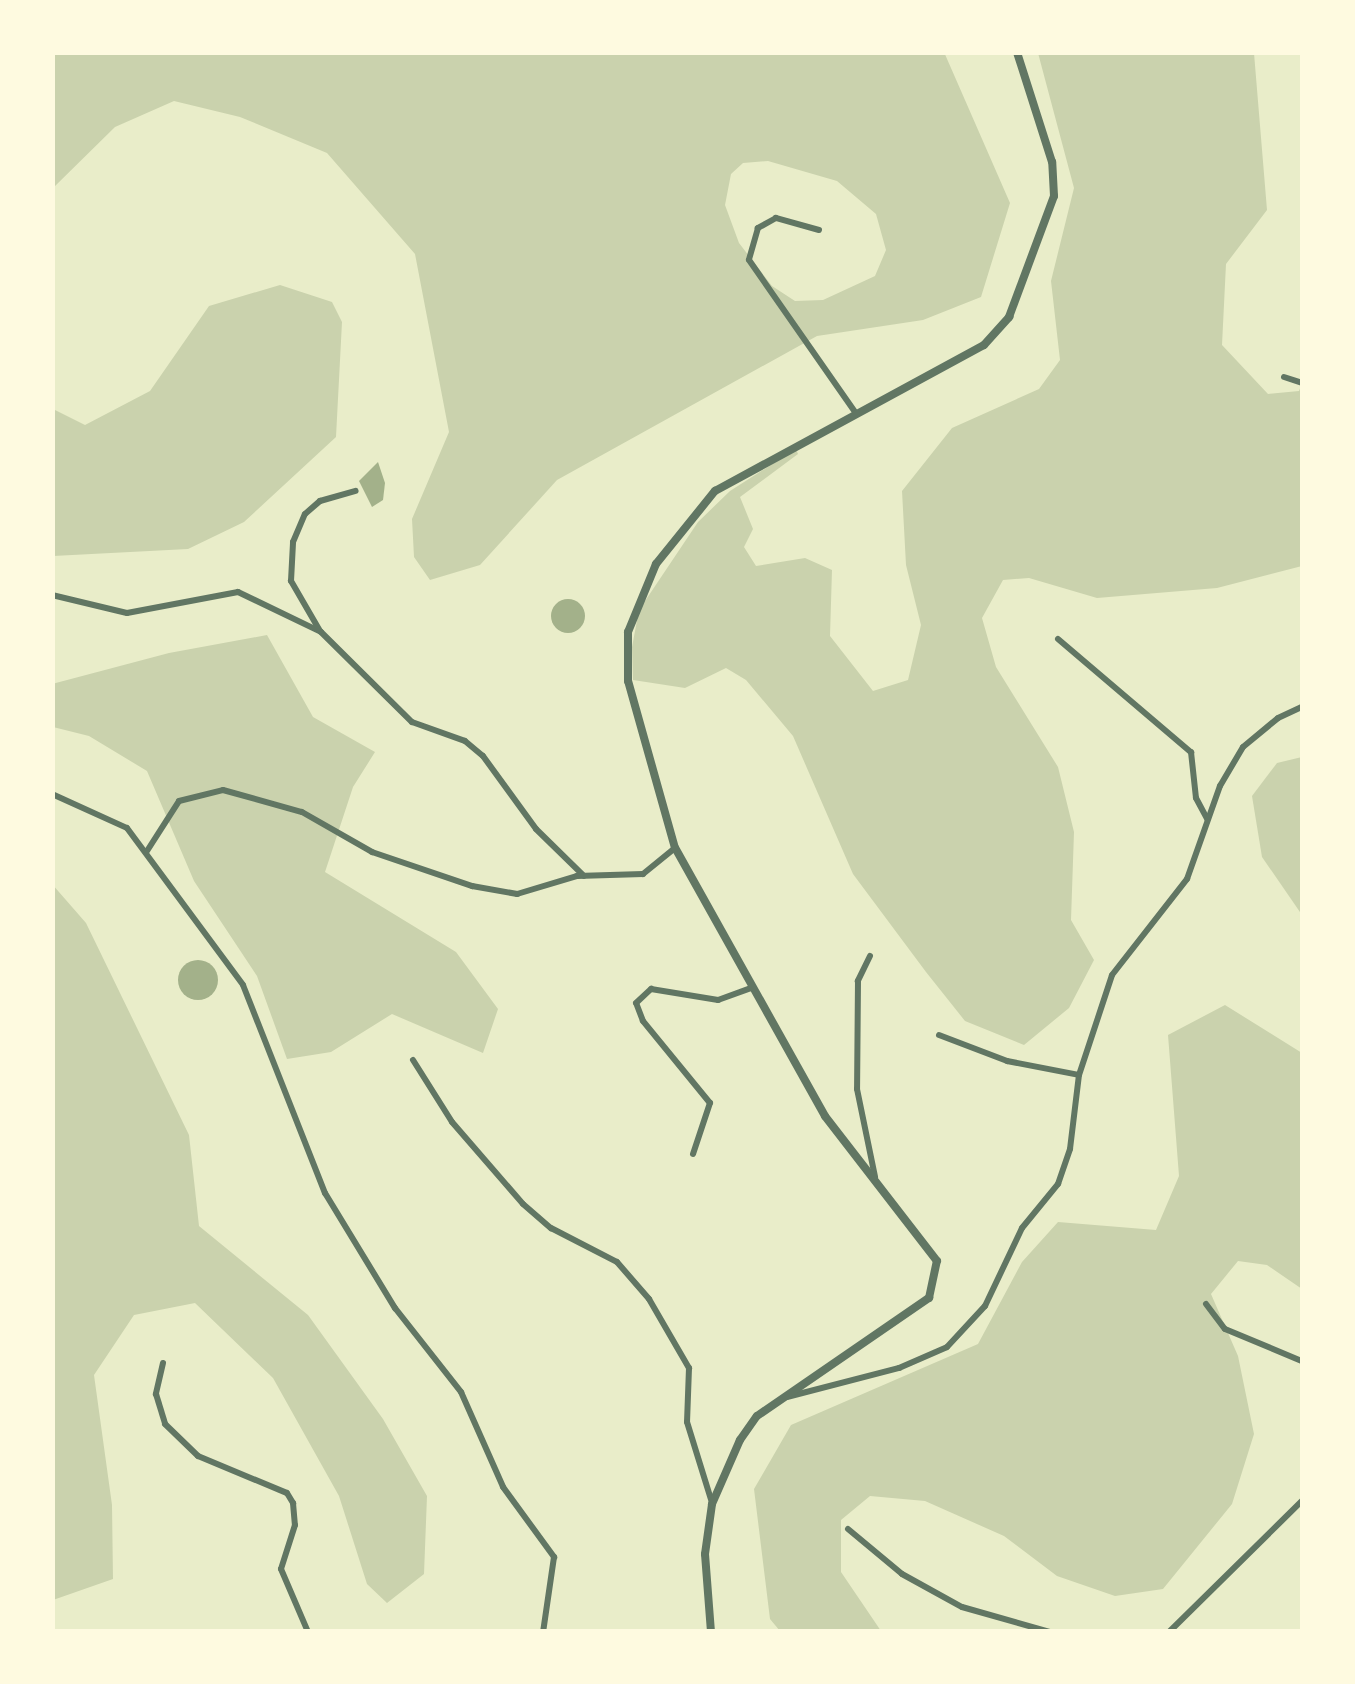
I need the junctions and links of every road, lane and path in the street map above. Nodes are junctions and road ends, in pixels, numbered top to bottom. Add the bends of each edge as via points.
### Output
1 (1018, 52) edge
2 (819, 230) dead end
3 (1284, 378) dead end
4 (1302, 384) edge
5 (855, 412) junction
6 (356, 491) dead end
7 (52, 596) edge
8 (320, 632) junction
9 (1058, 639) dead end
10 (1302, 708) edge
11 (52, 794) edge
12 (1208, 820) junction
13 (675, 848) junction
14 (147, 851) junction
15 (584, 876) junction
16 (870, 956) dead end
17 (753, 987) junction
18 (939, 1035) dead end
19 (413, 1060) dead end
20 (1079, 1075) junction
21 (693, 1154) dead end
22 (875, 1177) junction
23 (1206, 1304) dead end
24 (1302, 1361) edge
25 (162, 1363) dead end
26 (782, 1398) junction
27 (1302, 1500) edge
28 (712, 1504) junction
29 (848, 1529) dead end
30 (308, 1632) edge
31 (543, 1632) edge
32 (712, 1632) edge
33 (1050, 1632) edge
34 (1169, 1632) edge

1 - 5 street via 1052,162 1054,196 1008,317 984,345
2 - 5 street via 776,218 758,228 749,260
3 - 4 street
5 - 13 street via 715,491 638,596 628,632 628,681
6 - 8 street via 305,514 293,542 291,581
7 - 8 street via 127,614 238,592
8 - 15 street via 412,722 466,741 484,756 536,829
9 - 12 street via 1191,752 1196,798
10 - 12 street via 1243,747
11 - 14 street via 103,812
12 - 20 street via 1187,879 1112,975
13 - 15 street via 642,874
13 - 17 street
14 - 15 street via 178,801 223,790 302,812 372,852 472,886 517,894
14 - 31 street via 258,1014 325,1193 395,1308 461,1392 503,1487 548,1545 556,1568
16 - 22 street via 858,980 857,1089
17 - 21 street via 718,1000 651,990 636,1003 643,1021 710,1102
17 - 22 street via 825,1116
18 - 20 street via 1006,1061
19 - 28 street via 441,1107 523,1204 551,1228 617,1262 648,1299 688,1368 687,1422
20 - 26 street via 1058,1184 1022,1228 966,1332 899,1368
22 - 26 street via 937,1261 928,1298
23 - 24 street via 1225,1329
25 - 30 street via 156,1394 165,1424 198,1456 287,1494 294,1503 296,1525 282,1569
26 - 28 street via 740,1440
27 - 34 street
28 - 32 street via 705,1554
29 - 33 street via 902,1574 962,1606

